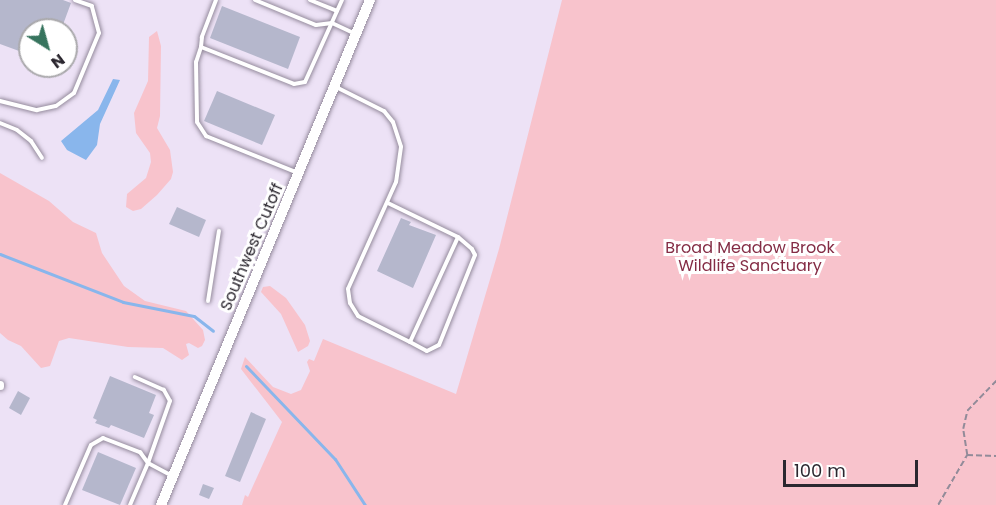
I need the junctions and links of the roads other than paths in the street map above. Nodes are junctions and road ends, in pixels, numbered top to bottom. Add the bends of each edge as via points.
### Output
1 (75, 0) edge
2 (216, 0) edge
3 (255, 0) edge
4 (310, 0) edge
5 (342, 0) edge
6 (370, 0) edge
7 (337, 11) junction
8 (332, 23) junction
9 (356, 34) junction
10 (201, 47) junction
11 (335, 86) junction
12 (0, 101) edge
13 (0, 123) edge
14 (42, 158) dead end
15 (300, 173) junction
16 (388, 203) junction
17 (219, 231) dead end
18 (458, 237) junction
19 (208, 301) dead end
20 (410, 342) junction
21 (135, 377) dead end
22 (148, 463) junction
23 (173, 476) junction
24 (65, 505) edge
25 (130, 505) edge
26 (161, 505) edge

1 - 12 lane via 92,6 99,33 74,93 56,106 37,110
2 - 10 lane
3 - 8 lane via 316,25
4 - 7 lane
5 - 7 lane
6 - 9 main road, Southwest Cutoff
7 - 8 lane
8 - 9 lane
8 - 10 lane via 304,82 294,84
9 - 11 main road, Southwest Cutoff
10 - 15 lane via 196,62 197,122 206,136
11 - 15 main road, Southwest Cutoff
11 - 16 lane via 384,111 399,134 401,159
13 - 14 lane via 31,141
15 - 23 main road, Southwest Cutoff
16 - 18 lane
16 - 20 lane via 348,295 358,316
17 - 19 lane
18 - 20 lane
18 - 20 lane via 475,255 439,345 427,351
21 - 22 lane via 164,390 170,401
22 - 23 lane
22 - 24 lane via 140,452 103,438 91,445
22 - 25 lane
23 - 26 main road, Southwest Cutoff

